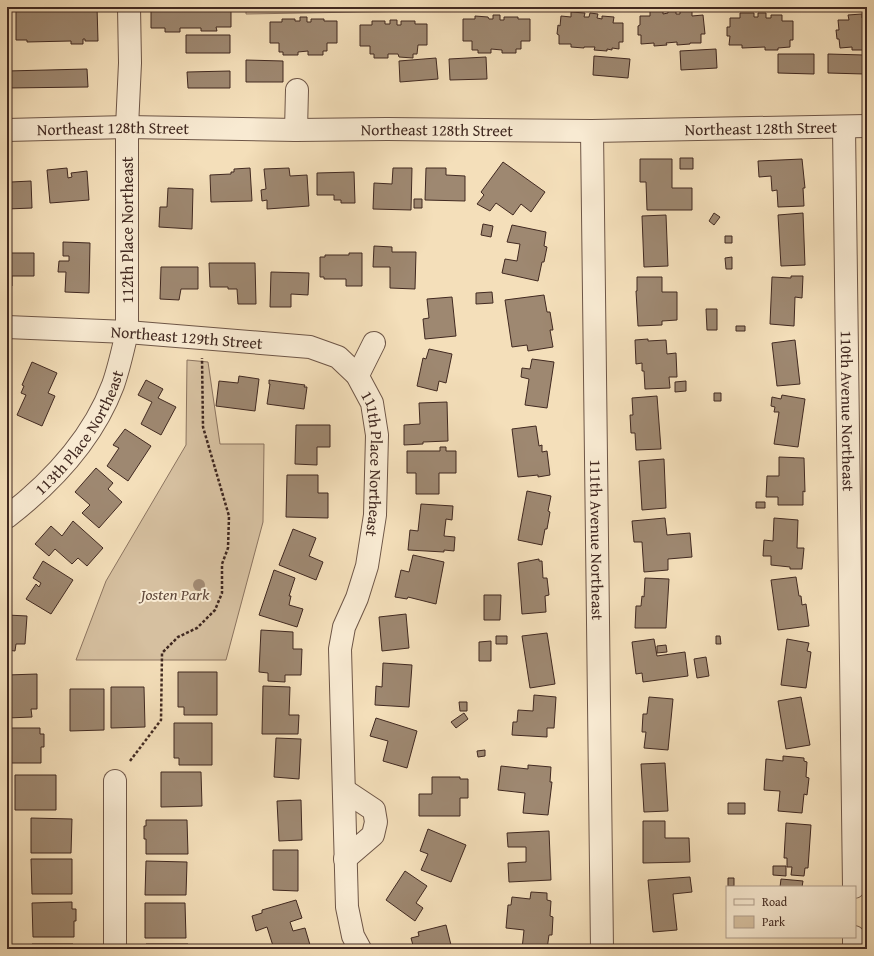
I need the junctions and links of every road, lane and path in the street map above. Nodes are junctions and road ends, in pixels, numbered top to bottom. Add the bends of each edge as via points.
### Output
1 (129, 7) edge
2 (297, 90) dead end
3 (867, 126) edge
4 (844, 127) junction
5 (127, 128) junction
6 (7, 130) edge
7 (296, 130) junction
8 (592, 131) junction
9 (7, 327) edge
10 (127, 332) junction
11 (202, 339) junction
12 (374, 343) dead end
13 (357, 375) junction
14 (7, 517) edge
15 (130, 761) dead end
16 (115, 781) dead end
17 (344, 790) junction
18 (345, 859) junction
19 (854, 886) edge
20 (854, 938) edge
21 (115, 949) edge
22 (360, 949) edge
23 (602, 949) edge
24 (854, 949) edge

1 - 5 street, 112th Place Northeast
2 - 7 street
3 - 4 street, Northeast 128th Street
4 - 8 street, Northeast 128th Street
4 - 19 street, 110th Avenue Northeast
5 - 6 street, Northeast 128th Street
5 - 7 street, Northeast 128th Street
5 - 10 street, 112th Place Northeast
7 - 8 street, Northeast 128th Street
8 - 23 street, 111th Avenue Northeast
9 - 10 street, Northeast 129th Street
10 - 11 street, Northeast 129th Street
10 - 14 street, 113th Place Northeast via 113,386 82,441 62,467 26,503
11 - 13 street, Northeast 129th Street via 310,347 338,357
11 - 15 path via 203,427 229,516 228,548 222,564 222,593 215,610 197,628 178,637 162,653 161,720
12 - 13 street
13 - 17 street, 111th Place Northeast via 372,403 377,435 375,515 367,566 344,627 340,649
16 - 21 street
17 - 18 street, 111th Place Northeast
17 - 18 street via 374,810 376,822 373,835
18 - 22 street, 111th Place Northeast via 347,907 353,936
20 - 24 street

